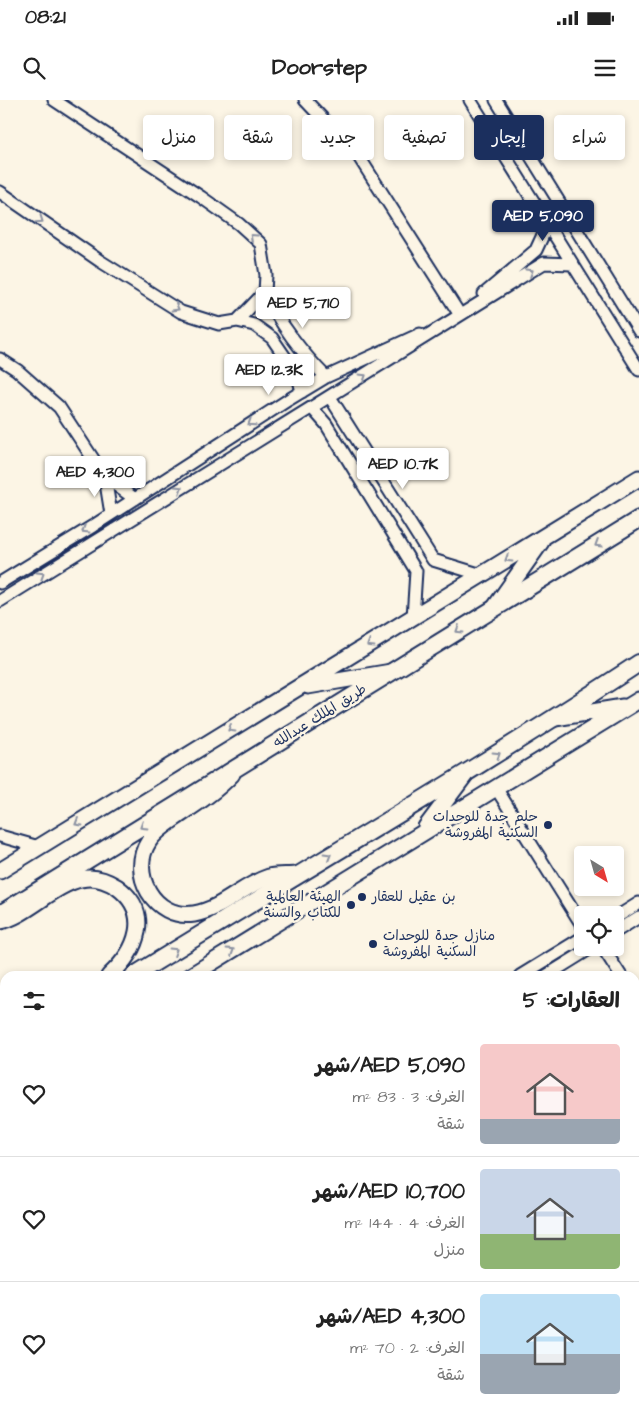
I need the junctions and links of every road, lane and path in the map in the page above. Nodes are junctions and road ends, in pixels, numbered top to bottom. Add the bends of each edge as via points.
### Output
1 (54, 100) edge
2 (305, 100) edge
3 (470, 100) edge
4 (496, 100) edge
5 (0, 192) edge
6 (548, 224) junction
7 (572, 264) junction
8 (265, 292) junction
9 (460, 315) junction
10 (237, 321) junction
11 (639, 331) edge
12 (0, 359) edge
13 (639, 370) edge
14 (326, 377) junction
15 (302, 392) junction
16 (330, 397) junction
17 (312, 408) junction
18 (105, 477) junction
19 (639, 478) edge
20 (135, 499) junction
21 (111, 514) junction
22 (639, 519) edge
23 (545, 537) junction
24 (482, 575) junction
25 (0, 583) edge
26 (0, 601) edge
27 (494, 608) junction
28 (413, 618) junction
29 (639, 664) edge
30 (392, 671) junction
31 (300, 688) junction
32 (635, 703) edge
33 (555, 718) junction
34 (240, 766) junction
35 (465, 775) junction
36 (496, 788) junction
37 (421, 834) junction
38 (0, 836) edge
39 (39, 847) junction
40 (0, 870) edge
41 (296, 875) junction
42 (639, 903) edge
43 (574, 912) edge
44 (624, 912) edge
45 (0, 914) edge
46 (639, 917) edge
47 (0, 921) edge
48 (624, 926) edge
49 (574, 943) edge
50 (578, 956) edge
51 (608, 956) edge
52 (113, 971) edge
53 (141, 971) edge
54 (198, 971) edge
55 (528, 971) edge
56 (554, 971) edge
57 (618, 971) edge

8 -> 1 street via 261,244 201,197
2 - 9 street via 359,157
3 - 6 street
4 - 11 street
5 -> 10 street via 181,312 219,324
6 - 7 street
6 - 9 street via 536,250
7 - 13 street
16 -> 7 street via 544,263
8 - 10 street
8 - 14 street via 272,309
9 - 14 street
10 - 15 street via 254,325 272,338 298,376
12 - 18 street via 59,407
14 - 15 street
15 -> 20 street
16 - 17 street
16 - 24 street via 432,560
26 -> 17 street
17 - 28 street via 326,424 416,571
18 - 20 street
18 - 21 street
19 - 23 main road
20 - 21 street
21 -> 25 street
22 -> 27 highway, طريق الملك عبدالله
23 -> 24 main road
23 - 27 main road
24 - 28 main road
27 -> 30 highway, طريق الملك عبدالله
28 -> 31 main road
29 - 33 highway
30 - 31 main road
30 - 34 highway, طريق الملك عبدالله
31 -> 39 main road
32 - 33 main road
32 - 36 main road
35 -> 33 highway
34 - 41 main road via 219,788 149,840 141,871 144,886 164,909 193,914 229,901 270,877
34 -> 45 highway, طريق الملك عبدالله
35 - 37 main road
41 -> 35 highway
36 - 37 main road
36 - 43 street
54 -> 37 main road
38 - 39 street
39 - 40 main road
53 -> 41 highway
42 - 44 street
46 - 48 street
47 - 52 main road via 80,879 108,881 129,898 138,920 138,930 128,955
49 - 55 street
50 - 56 street
51 - 57 street

